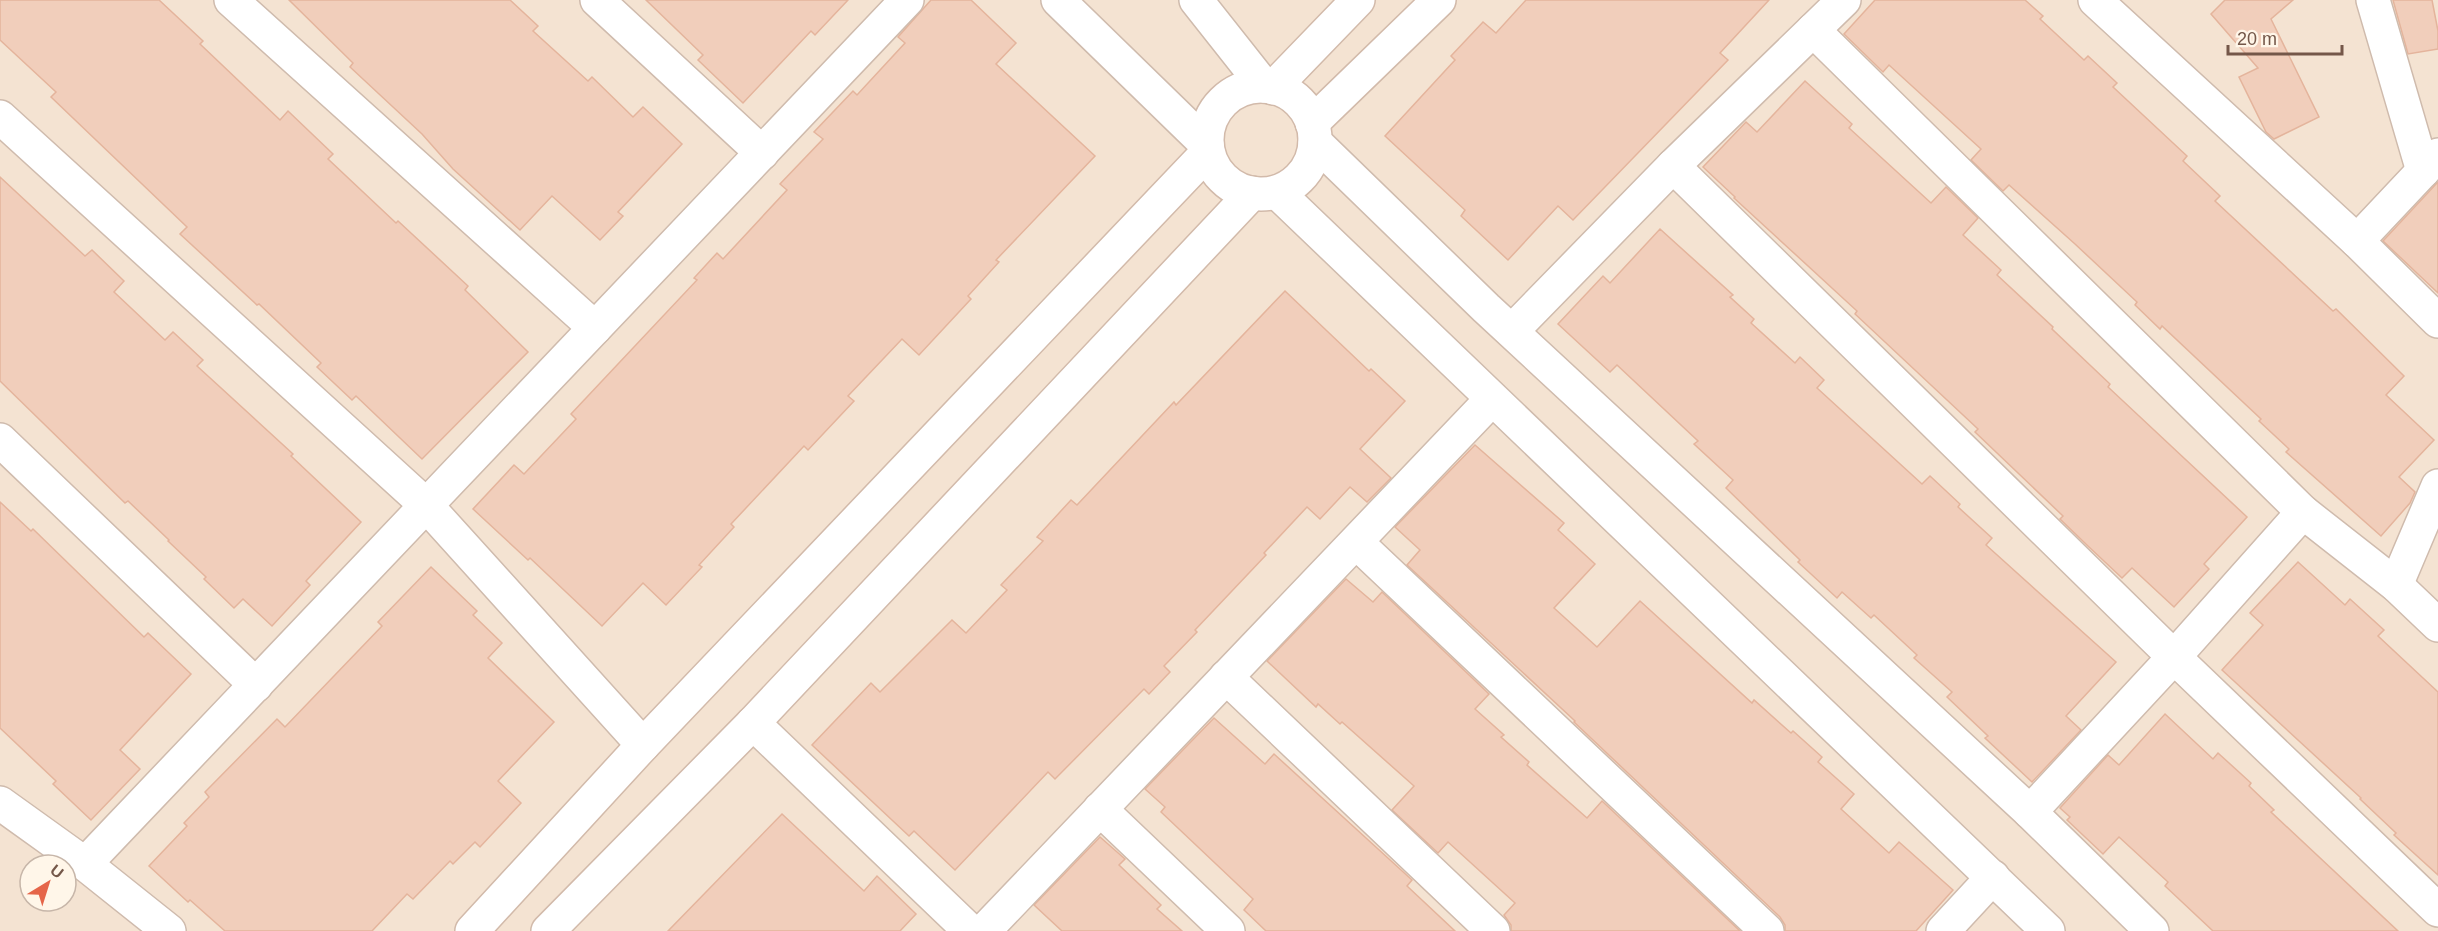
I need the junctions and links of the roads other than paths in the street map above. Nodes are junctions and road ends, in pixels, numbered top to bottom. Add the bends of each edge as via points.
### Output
1 (231, 0) edge
2 (597, 0) edge
3 (907, 0) edge
4 (1058, 0) edge
5 (1196, 0) edge
6 (1358, 0) edge
7 (1439, 0) edge
8 (1844, 0) edge
9 (2095, 0) edge
10 (2373, 0) edge
11 (1813, 30) junction
12 (1268, 87) junction
13 (0, 117) edge
14 (1314, 132) junction
15 (1208, 149) junction
16 (762, 153) junction
17 (2430, 162) edge
18 (1673, 166) junction
19 (1264, 192) junction
20 (2357, 241) junction
21 (2438, 321) edge
22 (595, 328) junction
23 (1512, 332) junction
24 (1492, 399) junction
25 (0, 440) edge
26 (2438, 486) edge
27 (426, 506) junction
28 (2303, 512) junction
29 (1356, 542) junction
30 (2396, 585) junction
31 (2438, 625) edge
32 (2175, 657) junction
33 (1226, 677) junction
34 (256, 685) junction
35 (753, 723) junction
36 (643, 745) junction
37 (0, 803) edge
38 (1101, 809) junction
39 (2030, 812) junction
40 (85, 864) junction
41 (1993, 877) junction
42 (2438, 910) edge
43 (169, 931) edge
44 (472, 931) edge
45 (548, 931) edge
46 (970, 931) edge
47 (984, 931) edge
48 (1228, 931) edge
49 (1494, 931) edge
50 (1767, 931) edge
51 (1942, 931) edge
52 (2048, 931) edge
53 (2152, 931) edge

1 - 22 street
2 - 16 street
3 - 16 street
4 - 15 street
5 - 12 street
6 - 12 street
7 - 14 street
8 - 11 street
9 - 20 street
10 - 17 street
11 - 18 street
11 - 28 street
12 - 14 street via 1290,95 1303,107
12 - 15 street via 1248,88 1222,103 1208,129
13 - 27 street
14 - 19 street via 1312,158 1304,173 1292,185
14 - 23 street
15 - 19 street via 1224,179 1236,188
15 - 36 street
16 - 22 street
17 - 20 street
18 - 23 street
18 - 32 street
19 - 24 street
19 - 35 street
20 - 21 street
22 - 27 street
23 - 39 street
24 - 29 street
24 - 41 street
25 - 34 street
26 - 30 street
27 - 34 street
27 - 36 street
28 - 30 street
28 - 32 street
29 - 33 street
29 - 50 street
30 - 31 street
32 - 39 street
32 - 42 street
33 - 38 street
33 - 49 street
34 - 40 street
35 - 45 street
35 - 46 street
36 - 44 street
37 - 40 street
38 - 47 street
38 - 48 street
39 - 53 street
40 - 43 street
41 - 51 street
41 - 52 street

